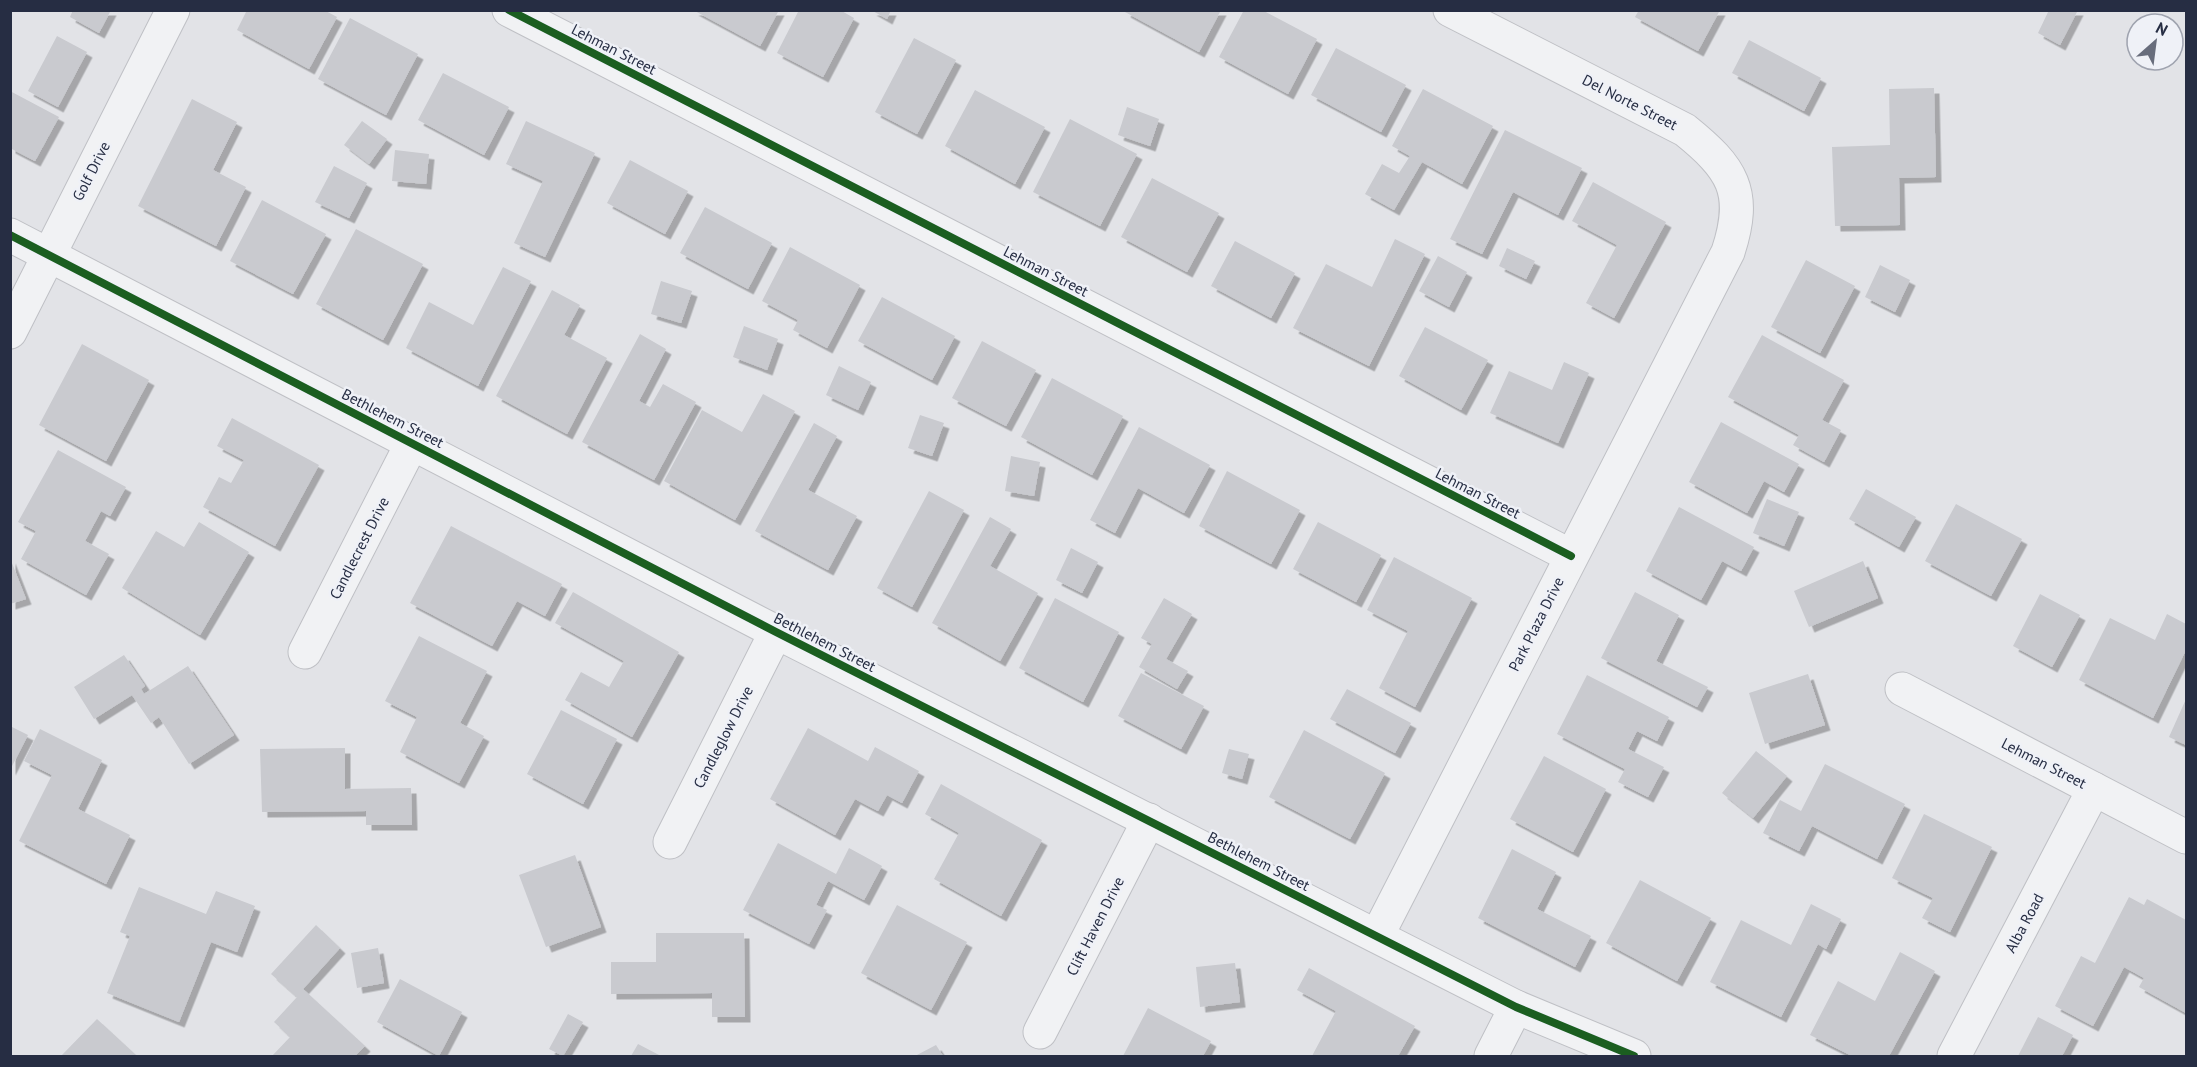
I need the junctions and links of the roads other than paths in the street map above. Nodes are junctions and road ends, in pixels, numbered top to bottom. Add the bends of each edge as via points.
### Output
1 (173, 10) edge
2 (509, 10) edge
3 (1450, 10) edge
4 (10, 236) edge
5 (1729, 250) joint
6 (49, 255) junction
7 (10, 332) edge
8 (412, 443) junction
9 (1571, 556) junction
10 (776, 632) junction
11 (305, 652) dead end
12 (1902, 690) dead end
13 (2094, 789) junction
14 (1149, 820) junction
15 (2187, 837) edge
16 (670, 842) dead end
17 (1377, 936) junction
18 (1516, 1007) junction
19 (1040, 1032) dead end
20 (1491, 1056) edge
21 (1634, 1056) edge
22 (1954, 1056) edge

1 - 6 street, Golf Drive
2 - 9 street, Lehman Street
3 - 5 street, Del Norte Street via 1684,130 1716,155 1736,191 1737,226
4 - 6 street, Bethlehem Street
5 - 9 street, Park Plaza Drive
6 - 7 street, Golf Drive
6 - 8 street, Bethlehem Street
8 - 10 street, Bethlehem Street
8 - 11 street, Candlecrest Drive
9 - 17 street, Park Plaza Drive
10 - 14 street, Bethlehem Street
10 - 16 street, Candleglow Drive
12 - 13 street, Lehman Street
13 - 15 street, Lehman Street
13 - 22 street, Alba Road
14 - 17 street, Bethlehem Street
14 - 19 street, Clift Haven Drive
17 - 18 street, Bethlehem Street
18 - 20 street
18 - 21 street, Bethlehem Street

